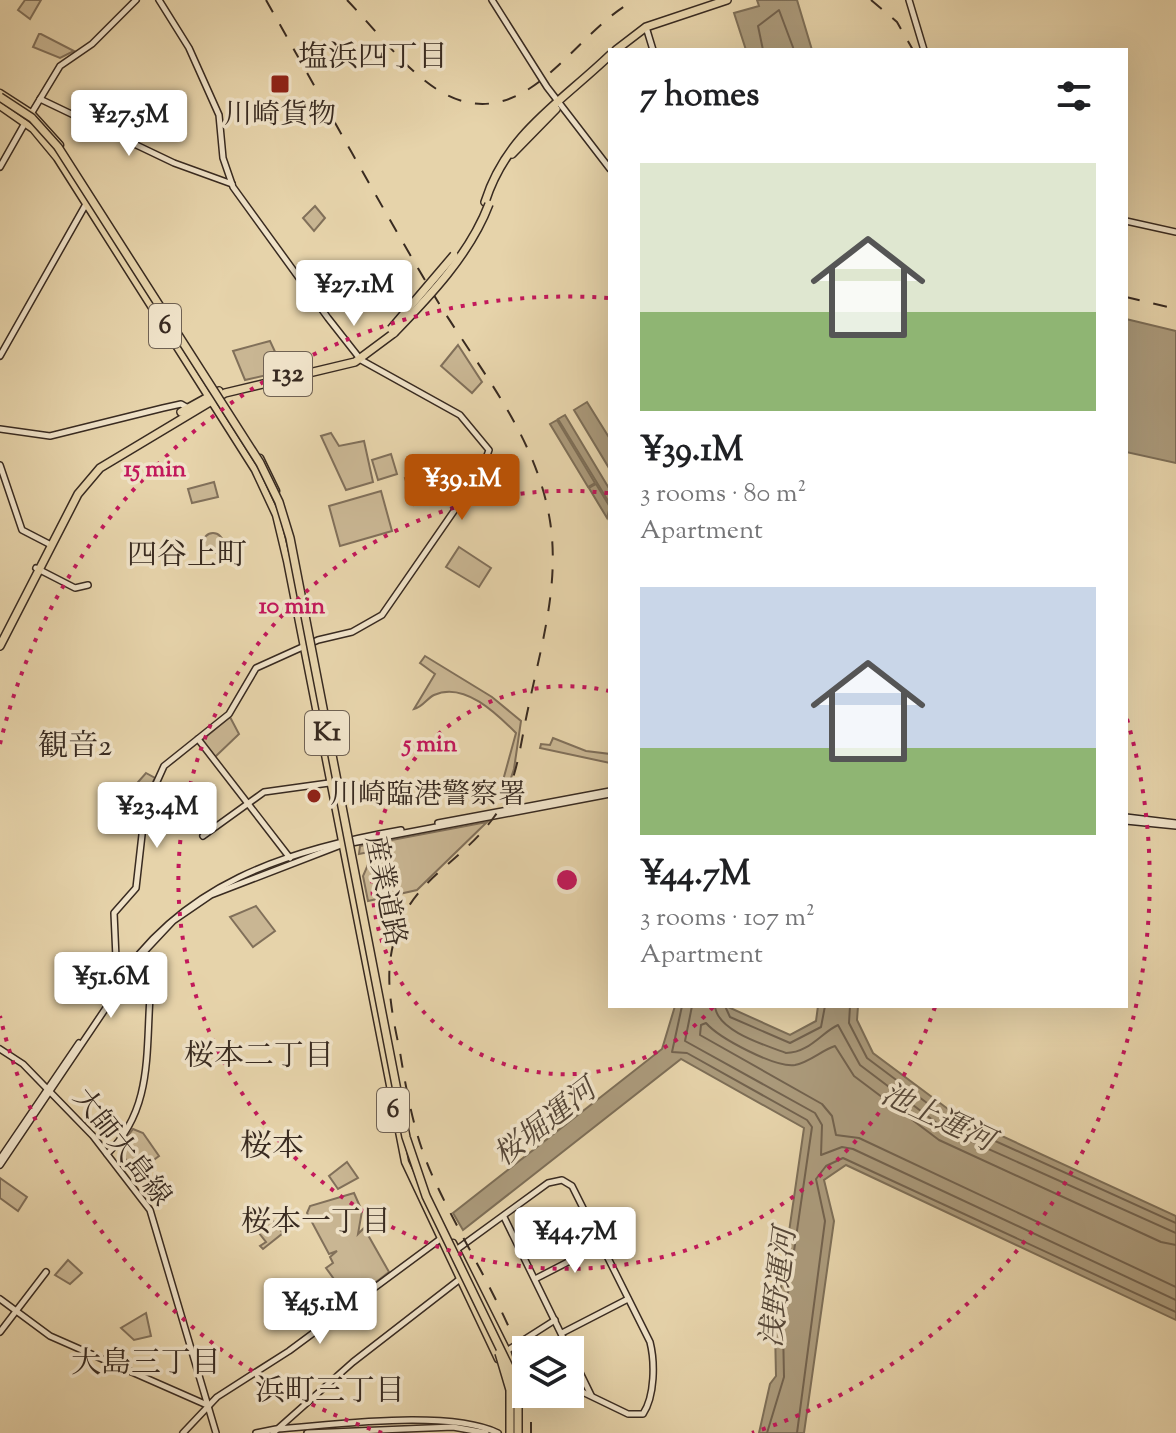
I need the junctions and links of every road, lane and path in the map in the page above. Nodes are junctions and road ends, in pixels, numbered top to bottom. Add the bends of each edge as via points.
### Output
1 (136, 0) edge
2 (159, 0) edge
3 (492, 0) edge
4 (727, 0) edge
5 (909, 0) edge
6 (646, 27) junction
7 (619, 48) edge
8 (652, 48) edge
9 (923, 48) edge
10 (608, 57) edge
11 (1, 99) edge
12 (40, 99) junction
13 (559, 103) junction
14 (31, 113) junction
15 (26, 122) junction
16 (608, 166) edge
17 (0, 167) edge
18 (232, 184) junction
19 (91, 194) junction
20 (86, 204) junction
21 (1128, 221) edge
22 (1176, 232) edge
23 (130, 255) junction
24 (121, 258) junction
25 (0, 356) edge
26 (359, 358) junction
27 (219, 393) junction
28 (210, 398) junction
29 (188, 408) junction
30 (0, 429) edge
31 (0, 465) edge
32 (50, 544) junction
33 (37, 569) junction
34 (88, 585) dead end
35 (0, 637) edge
36 (313, 642) junction
37 (0, 646) edge
38 (303, 647) junction
39 (198, 739) junction
40 (329, 783) junction
41 (608, 792) edge
42 (608, 792) edge
43 (246, 802) junction
44 (1128, 819) edge
45 (1176, 825) edge
46 (203, 836) dead end
47 (352, 841) junction
48 (340, 843) junction
49 (290, 858) junction
50 (369, 935) junction
51 (360, 940) junction
52 (129, 969) junction
53 (0, 1049) edge
54 (392, 1055) junction
55 (383, 1062) junction
56 (396, 1073) junction
57 (386, 1075) junction
58 (49, 1090) junction
59 (107, 1154) junction
60 (0, 1159) edge
61 (0, 1165) edge
62 (503, 1217) junction
63 (448, 1234) junction
64 (440, 1239) junction
65 (601, 1245) junction
66 (456, 1250) junction
67 (46, 1272) dead end
68 (460, 1279) junction
69 (535, 1279) junction
70 (0, 1299) edge
71 (628, 1299) junction
72 (17, 1310) junction
73 (555, 1320) junction
74 (0, 1332) edge
75 (562, 1333) junction
76 (507, 1351) junction
77 (498, 1359) junction
78 (512, 1362) edge
79 (512, 1390) edge
80 (507, 1392) junction
81 (584, 1393) edge
82 (591, 1396) junction
83 (208, 1406) junction
84 (521, 1408) edge
85 (274, 1431) edge
86 (183, 1433) edge
87 (216, 1433) edge
88 (256, 1433) edge
89 (307, 1433) edge
90 (486, 1433) edge
91 (498, 1433) edge
92 (509, 1433) edge
93 (519, 1433) edge

1 - 12 street via 92,44 60,66
2 - 18 street via 189,48 219,115
3 - 13 street
4 - 6 highway
5 - 9 street
6 - 7 highway
6 - 8 street
10 - 13 highway, 132
11 - 14 main road, 産業道路 / 6
11 - 15 main road, 産業道路 / 6
11 - 92 highway, K1, bridge via 56,151 257,466 278,512 401,1138 423,1198 502,1362 511,1398
11 - 93 highway, K1, bridge via 36,122 64,155 260,463 279,502 406,1140 426,1196 507,1361 518,1399
12 - 14 street
12 - 18 street via 174,163
13 - 16 street
13 - 26 highway, 132, bridge via 510,156 473,238 444,277
14 - 15 street
14 - 19 main road, 産業道路 / 6 via 56,139
15 - 17 street
15 - 20 main road, 産業道路 / 6
18 - 26 street
19 - 20 street
19 - 23 main road, 産業道路 / 6
20 - 24 main road, 産業道路 / 6
20 - 25 street
21 - 22 street
23 - 24 street
23 - 27 main road, 産業道路 / 6
24 - 28 main road, 産業道路 / 6
26 - 27 highway, 132
26 - 36 street via 460,415 489,450 481,472 382,615 352,632
27 - 28 highway, 132
27 - 36 main road, 産業道路 / 6 via 272,479 292,540
28 - 29 highway, 132
28 - 32 highway, 132 via 93,474
28 - 38 main road, 産業道路 / 6 via 261,480 276,515
29 - 30 street via 171,406 50,436
29 - 32 highway, 132 via 90,472
31 - 32 street via 22,530
32 - 33 highway, 132
33 - 34 street via 75,588
33 - 35 highway, 132
33 - 37 highway, 132
36 - 38 street
36 - 47 main road, 産業道路 / 6
38 - 39 street via 251,672 230,713
38 - 40 main road, 産業道路 / 6
39 - 43 street
39 - 52 street via 164,766 145,808 136,888 114,913 116,958
40 - 43 street via 266,791
40 - 48 main road, 産業道路 / 6
41 - 47 street
42 - 47 street
43 - 46 street
43 - 49 street
44 - 45 street
47 - 48 street
47 - 50 main road, 産業道路 / 6
48 - 49 street
48 - 51 main road, 産業道路 / 6
48 - 52 street via 211,895 173,921
49 - 52 street via 240,876 192,903 155,935
50 - 51 street
50 - 54 main road, 産業道路 / 6
51 - 55 main road, 産業道路 / 6
52 - 58 street
52 - 59 street via 150,992 144,1089 133,1122
53 - 58 street, 大師大島線
54 - 55 street
54 - 56 main road, 産業道路 / 6
55 - 57 main road, 産業道路 / 6
56 - 57 street
56 - 63 main road, 産業道路 / 6 via 416,1165
57 - 64 main road, 産業道路 / 6 via 405,1162
58 - 59 street, 大師大島線
58 - 60 street
58 - 61 street
59 - 83 street, 大師大島線 via 154,1218
62 - 65 street via 548,1183 562,1180 572,1186
62 - 66 street
62 - 69 street
63 - 64 street
63 - 66 main road, 産業道路 / 6
64 - 68 main road, 産業道路 / 6
64 - 83 street
65 - 69 street
65 - 71 street
66 - 76 main road, 産業道路 / 6
67 - 72 street
68 - 77 main road, 産業道路 / 6
68 - 85 street
69 - 73 street
70 - 72 street
71 - 75 street
71 - 82 street via 653,1352 647,1409 628,1414
72 - 74 street
72 - 83 street via 50,1336
73 - 75 street
73 - 76 street
75 - 82 street
76 - 77 street
76 - 78 main road, 産業道路 / 6
77 - 80 main road, 産業道路 / 6
79 - 80 street
80 - 92 main road, 産業道路 / 6
81 - 82 street
83 - 86 street
83 - 87 street, 大師大島線
84 - 93 main road, 産業道路 / 6
85 - 88 street
85 - 91 street via 445,1421
89 - 90 street via 461,1427

